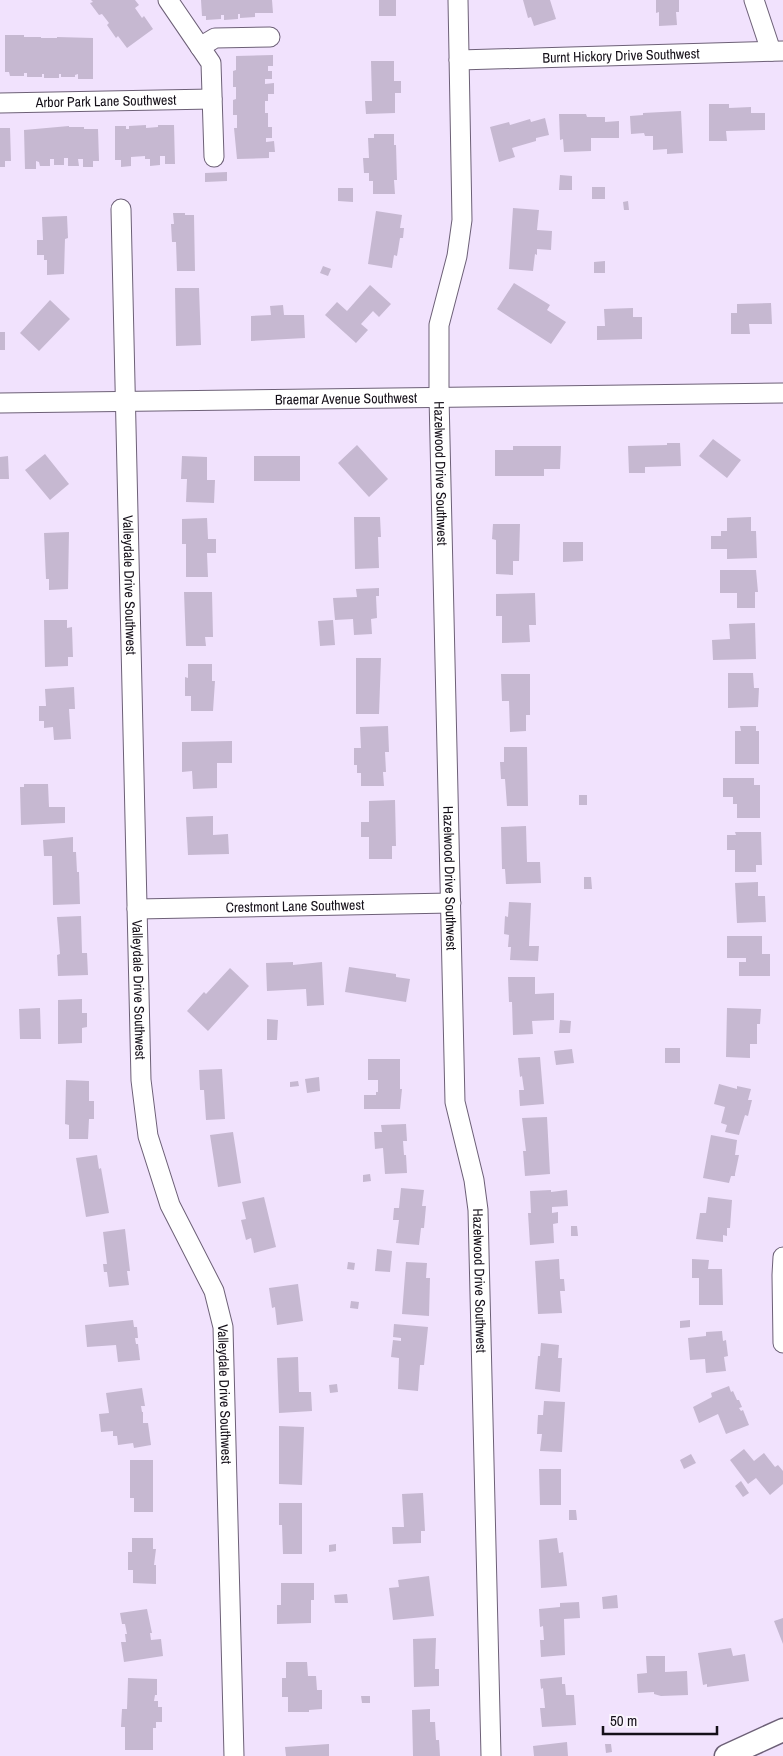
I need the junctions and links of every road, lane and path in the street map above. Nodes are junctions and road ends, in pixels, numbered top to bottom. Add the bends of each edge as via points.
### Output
1 (168, 0) edge
2 (458, 0) edge
3 (754, 0) edge
4 (270, 37) dead end
5 (200, 47) junction
6 (777, 51) edge
7 (459, 60) junction
8 (212, 99) junction
9 (0, 103) edge
10 (214, 157) dead end
11 (121, 209) dead end
12 (783, 393) edge
13 (438, 396) junction
14 (125, 402) junction
15 (0, 403) edge
16 (451, 903) junction
17 (137, 909) junction
18 (783, 1257) edge
19 (783, 1343) edge
20 (783, 1730) edge
21 (234, 1756) edge
22 (491, 1756) edge
23 (726, 1756) edge

1 - 5 street
2 - 7 street, Hazelwood Drive Southwest
3 - 6 street
4 - 5 street via 216,38
5 - 8 street via 211,64
6 - 7 street, Burnt Hickory Drive Southwest
7 - 13 street, Hazelwood Drive Southwest via 462,220 457,256 439,325
8 - 9 street, Arbor Park Lane Southwest
8 - 10 street
11 - 14 street, Valleydale Drive Southwest
12 - 13 street, Braemar Avenue Southwest
13 - 14 street, Braemar Avenue Southwest
13 - 16 street, Hazelwood Drive Southwest
14 - 15 street, Braemar Avenue Southwest
14 - 17 street, Valleydale Drive Southwest
16 - 17 street, Crestmont Lane Southwest
16 - 22 street, Hazelwood Drive Southwest via 455,1102 478,1210
17 - 21 street, Valleydale Drive Southwest via 141,1080 148,1136 170,1205 214,1291 223,1327
18 - 19 street
20 - 23 street

